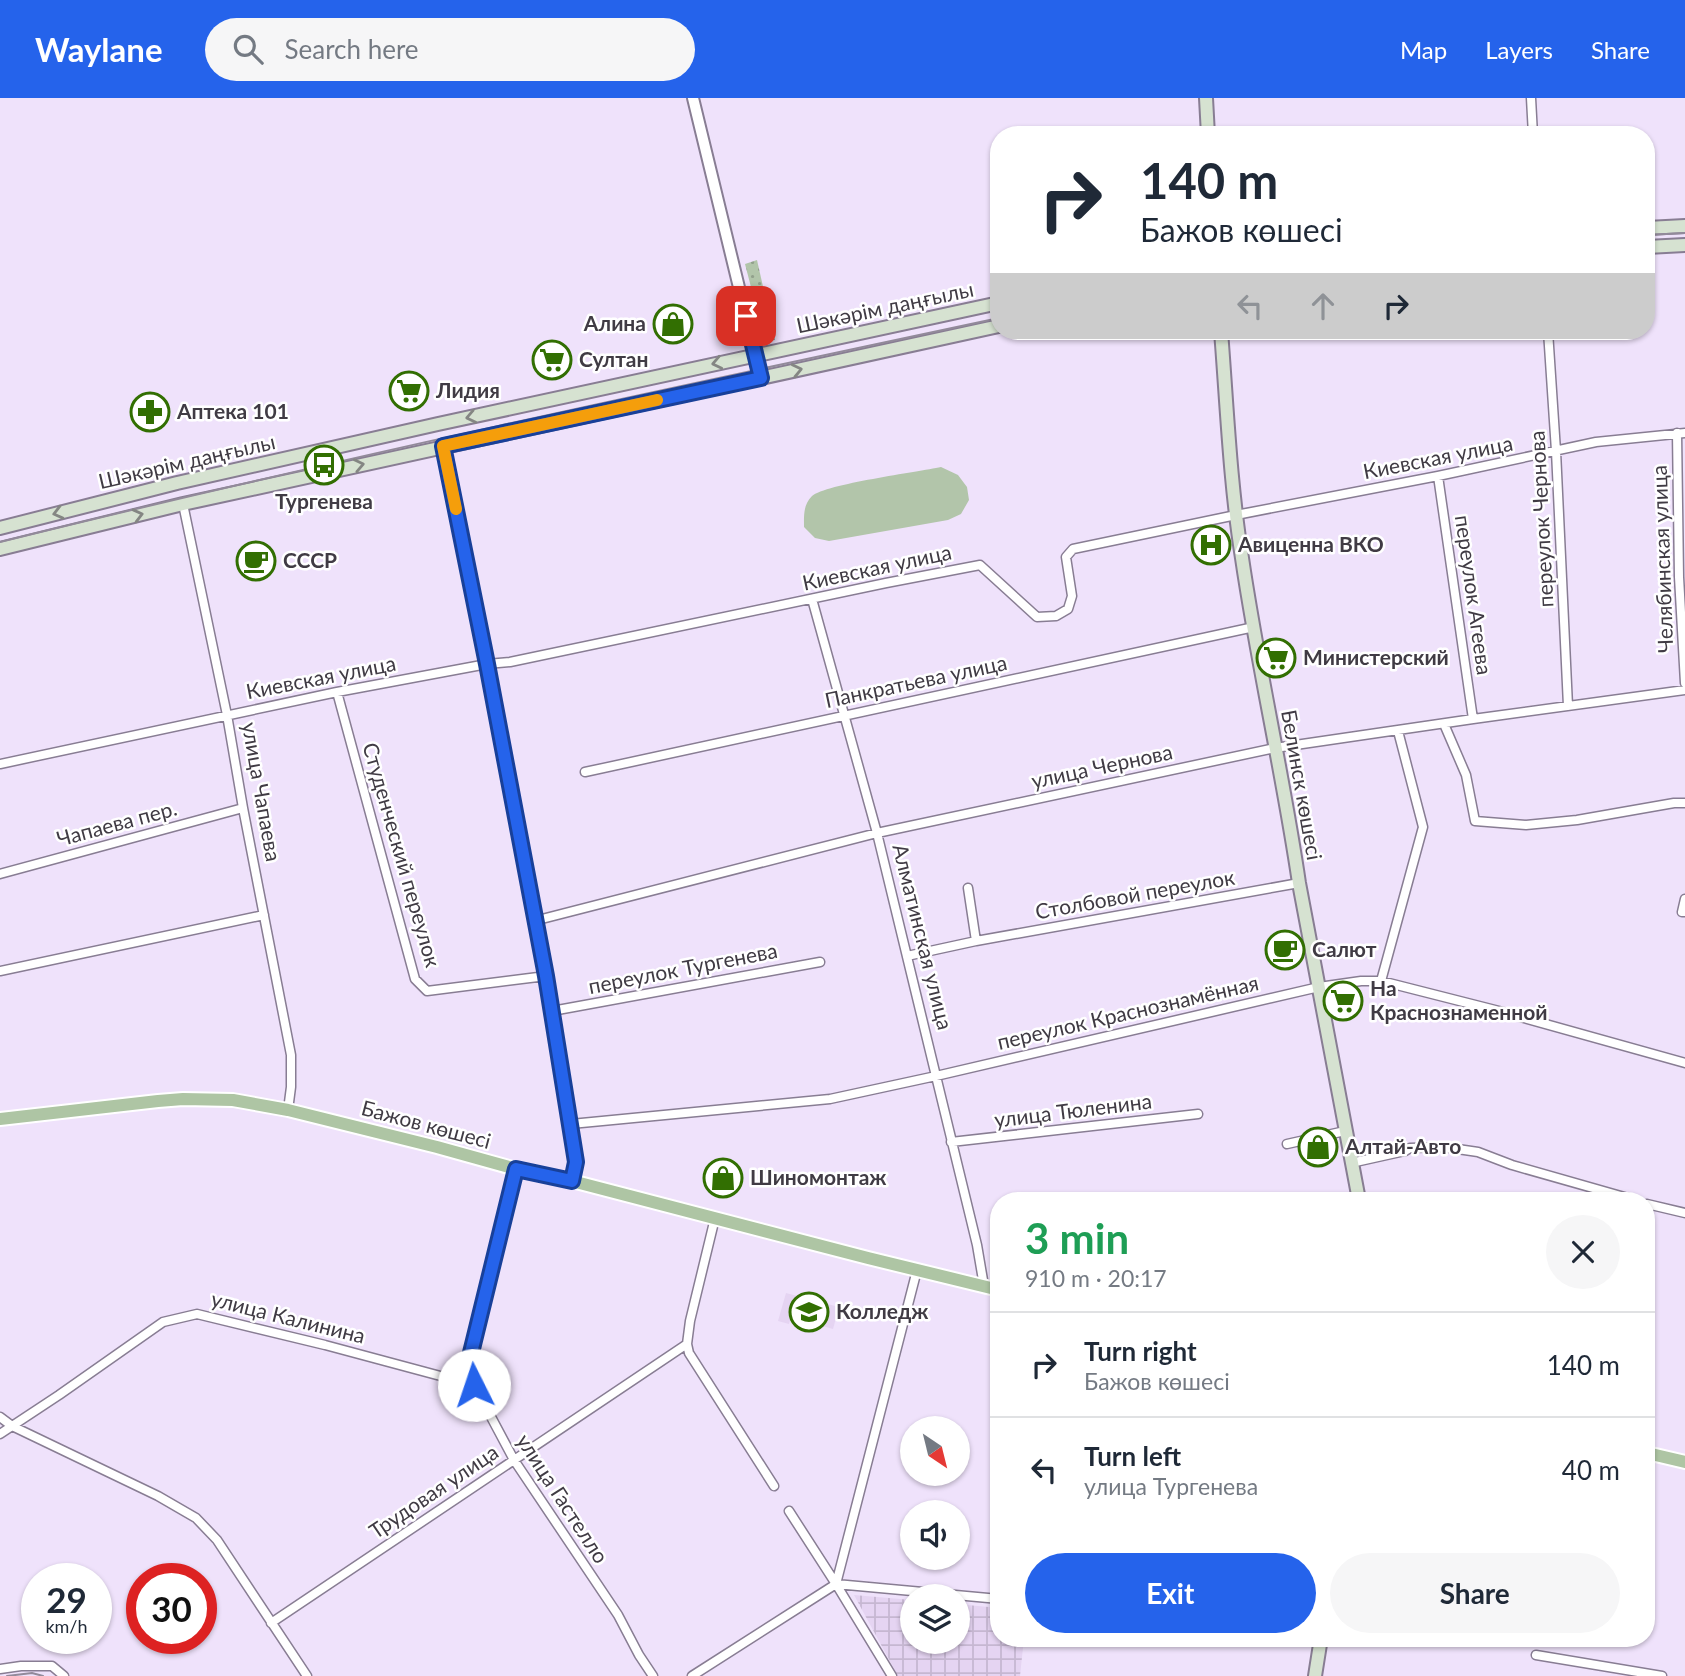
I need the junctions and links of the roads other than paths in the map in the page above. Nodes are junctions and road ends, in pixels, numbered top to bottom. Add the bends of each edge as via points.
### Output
1 (693, 98) edge
2 (1206, 98) edge
3 (1531, 98) edge
4 (1208, 126) edge
5 (1533, 126) edge
6 (1685, 226) edge
7 (1655, 228) edge
8 (1685, 245) edge
9 (1655, 247) edge
10 (990, 305) edge
11 (990, 328) edge
12 (1222, 340) edge
13 (1549, 340) edge
14 (756, 355) junction
15 (761, 378) junction
16 (438, 424) junction
17 (1681, 433) edge
18 (443, 446) junction
19 (1556, 451) junction
20 (1438, 476) junction
21 (177, 484) junction
22 (183, 504) junction
23 (1236, 515) junction
24 (0, 528) edge
25 (0, 549) edge
26 (813, 599) junction
27 (1254, 627) junction
28 (487, 664) junction
29 (1685, 683) edge
30 (1685, 690) edge
31 (338, 692) junction
32 (1568, 706) junction
33 (228, 715) junction
34 (844, 715) junction
35 (1473, 719) junction
36 (1444, 724) junction
37 (1398, 731) junction
38 (1275, 748) junction
39 (0, 764) edge
40 (585, 772) dead end
41 (1685, 803) edge
42 (243, 808) junction
43 (877, 833) junction
44 (0, 874) edge
45 (1299, 883) junction
46 (968, 888) dead end
47 (1685, 899) edge
48 (1684, 912) edge
49 (264, 915) junction
50 (534, 921) junction
51 (976, 941) junction
52 (907, 956) junction
53 (820, 961) dead end
54 (0, 971) edge
55 (546, 976) junction
56 (1381, 981) junction
57 (1319, 987) junction
58 (552, 1011) junction
59 (1685, 1063) edge
60 (936, 1076) junction
61 (288, 1110) junction
62 (1198, 1114) dead end
63 (0, 1119) edge
64 (571, 1124) junction
65 (1345, 1132) junction
66 (951, 1142) junction
67 (1286, 1144) dead end
68 (1351, 1163) junction
69 (516, 1169) junction
70 (572, 1181) junction
71 (1357, 1192) edge
72 (1607, 1192) edge
73 (1655, 1206) edge
74 (1685, 1213) edge
75 (715, 1218) junction
76 (917, 1270) junction
77 (984, 1286) junction
78 (990, 1288) edge
79 (687, 1344) junction
80 (474, 1385) junction
81 (0, 1417) edge
82 (12, 1426) junction
83 (0, 1434) edge
84 (1655, 1455) edge
85 (514, 1460) junction
86 (1685, 1462) edge
87 (774, 1486) dead end
88 (789, 1511) dead end
89 (836, 1584) junction
90 (990, 1598) edge
91 (271, 1623) junction
92 (1320, 1647) edge
93 (1536, 1655) dead end
94 (0, 1669) edge
95 (64, 1676) edge
96 (307, 1676) edge
97 (653, 1676) edge
98 (692, 1676) edge
99 (892, 1676) edge
100 (1315, 1676) edge
101 (1662, 1676) edge

1 - 14 street
2 - 4 main road
3 - 5 street
6 - 7 main road
8 - 9 main road
10 - 14 main road, Шәкәрім даңғылы
15 -> 11 main road, Шәкәрім даңғылы
12 - 23 main road, Белинск көшесі
13 - 19 street, переулок Чернова
14 - 15 street
14 -> 16 main road, Шәкәрім даңғылы
15 - 18 main road, Шәкәрім даңғылы
16 - 18 main road
16 - 21 main road, Шәкәрім даңғылы
17 - 19 street, Киевская улица
17 - 29 street, Челябинская улица via 1679,577
22 -> 18 main road, Шәкәрім даңғылы
18 - 28 street
19 - 20 street, Киевская улица
19 - 32 street, переулок Чернова
20 - 23 street, Киевская улица
20 - 35 street, переулок Агеева
21 - 22 main road, улица Чапаева
21 -> 24 main road, Шәкәрім даңғылы
25 -> 22 main road, Шәкәрім даңғылы
22 - 33 street, улица Чапаева
23 - 26 street, Киевская улица via 1073,549 1066,557 1072,596 1068,609 1056,616 1037,617 980,565
23 - 27 main road, Белинск көшесі
26 - 28 street, Киевская улица
26 - 34 street, Алматинская улица
27 - 34 street, Панкратьева улица
27 - 38 main road, Белинск көшесі
28 - 31 street, Киевская улица
28 - 50 street
30 - 32 street, улица Чернова
31 - 33 street, Киевская улица
31 - 55 street, Студенческий переулок via 415,979 427,991
32 - 35 street, улица Чернова
33 - 39 street, Киевская улица
33 - 42 street, улица Чапаева
34 - 40 street, Панкратьева улица
34 - 43 street, Алматинская улица
35 - 36 street, улица Чернова
36 - 37 street, улица Чернова
36 - 41 street via 1466,775 1475,821 1526,825
37 - 38 street, улица Чернова
37 - 56 street via 1423,827
38 - 43 street, улица Чернова
38 - 45 main road, Белинск көшесі
42 - 44 street, Чапаева пер.
42 - 49 street, улица Чапаева
43 - 50 street, улица Чернова
43 - 52 street, Алматинская улица
45 - 51 street, Столбовой переулок
45 - 57 main road, Белинск көшесі
46 - 51 street
47 - 48 street
49 - 54 street
49 - 61 street, улица Чапаева via 291,1055
50 - 55 street
51 - 52 street, Столбовой переулок
52 - 60 street, Алматинская улица
53 - 58 street, переулок Тургенева
55 - 58 street
56 - 57 street, переулок Краснознамённая
56 - 59 street, переулок Краснознамённая
57 - 60 street, переулок Краснознамённая
57 - 65 main road, Белинск көшесі
58 - 64 street
60 - 64 street, переулок Краснознамённая via 830,1099
60 - 66 street, Алматинская улица
61 - 63 main road, Бажов көшесі via 233,1100 183,1099
61 - 69 main road, Бажов көшесі
62 - 66 street, улица Тюленина
64 - 70 street via 576,1162
65 - 67 street
65 - 68 main road, Белинск көшесі
66 - 77 street, Алматинская улица
68 - 71 main road, Белинск көшесі
68 - 72 street via 1410,1147 1444,1147 1478,1152
69 - 70 main road, Бажов көшесі
69 - 80 street, улица Гастелло via 468,1365
70 - 75 main road, Бажов көшесі
73 - 74 street
75 - 76 main road, Бажов көшесі
75 - 79 street
76 - 77 main road, Бажов көшесі
76 - 89 street
77 - 78 main road, Бажов көшесі
79 - 85 street, Трудовая улица
79 - 87 street
80 - 82 street, улица Калинина via 197,1314 163,1322
80 - 85 street, улица Гастелло
81 - 82 street
82 - 83 street, улица Калинина
82 - 91 street via 196,1518 217,1540
84 - 86 main road
85 - 91 street, Трудовая улица
85 - 97 street, улица Гастелло via 618,1615
88 - 89 street
89 - 90 street
89 - 98 street
89 - 99 street
91 - 96 street
92 - 100 main road
93 - 101 street
94 - 95 street via 52,1666

